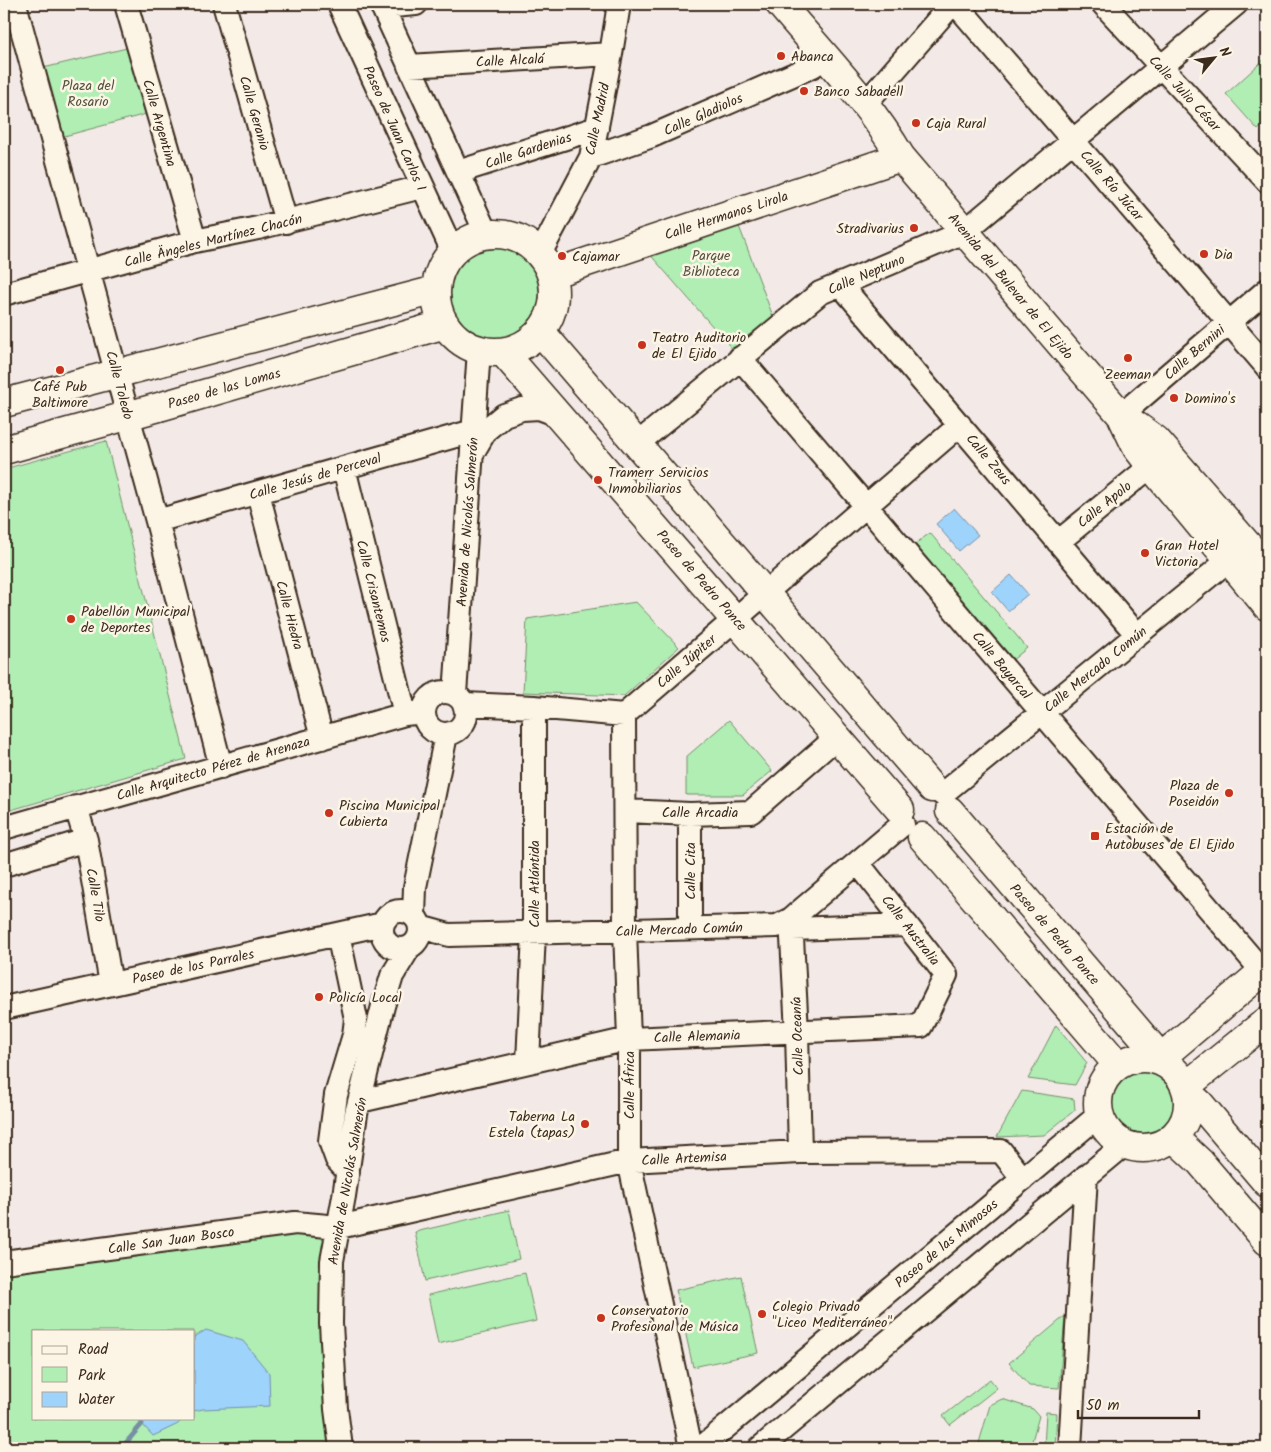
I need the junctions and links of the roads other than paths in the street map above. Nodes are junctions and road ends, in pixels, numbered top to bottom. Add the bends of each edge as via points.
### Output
1 (15, 4) edge
2 (126, 4) edge
3 (224, 4) edge
4 (339, 4) edge
5 (416, 4) edge
6 (619, 4) edge
7 (760, 4) edge
8 (780, 4) edge
9 (952, 4) edge
10 (956, 4) edge
11 (1103, 4) edge
12 (1236, 4) edge
13 (382, 5) edge
14 (611, 54) junction
15 (409, 66) junction
16 (1160, 66) junction
17 (819, 72) junction
18 (865, 104) junction
19 (597, 128) junction
20 (1073, 140) junction
21 (591, 157) junction
22 (901, 157) junction
23 (458, 172) junction
24 (1267, 181) edge
25 (422, 187) junction
26 (286, 222) junction
27 (964, 232) junction
28 (487, 235) junction
29 (195, 241) junction
30 (453, 252) junction
31 (545, 264) junction
32 (89, 271) junction
33 (840, 284) junction
34 (436, 290) junction
35 (1267, 290) edge
36 (4, 294) edge
37 (1229, 322) junction
38 (445, 324) junction
39 (540, 332) junction
40 (491, 351) junction
41 (740, 358) junction
42 (1267, 366) edge
43 (117, 373) junction
44 (4, 403) edge
45 (558, 414) junction
46 (128, 415) junction
47 (1121, 415) junction
48 (960, 425) junction
49 (473, 430) junction
50 (637, 444) junction
51 (4, 450) edge
52 (472, 455) junction
53 (1150, 466) junction
54 (344, 468) junction
55 (258, 493) junction
56 (866, 506) junction
57 (157, 521) junction
58 (1058, 542) junction
59 (1239, 552) junction
60 (1267, 567) edge
61 (765, 594) junction
62 (1267, 606) edge
63 (736, 619) junction
64 (1137, 635) junction
65 (460, 699) junction
66 (534, 707) junction
67 (1042, 712) junction
68 (414, 713) junction
69 (624, 715) junction
70 (446, 735) junction
71 (837, 737) junction
72 (322, 738) junction
73 (221, 767) junction
74 (941, 797) junction
75 (76, 807) junction
76 (626, 811) junction
77 (690, 814) junction
78 (909, 824) junction
79 (4, 828) edge
80 (86, 840) junction
81 (858, 863) junction
82 (4, 865) edge
83 (400, 924) junction
84 (791, 924) junction
85 (907, 925) junction
86 (690, 928) junction
87 (625, 930) junction
88 (534, 933) junction
89 (338, 934) junction
90 (1265, 970) edge
91 (392, 976) junction
92 (111, 984) junction
93 (383, 1006) junction
94 (4, 1008) edge
95 (1267, 1021) edge
96 (920, 1026) joint
97 (355, 1028) junction
98 (797, 1032) junction
99 (629, 1039) junction
100 (1157, 1060) junction
101 (528, 1062) junction
102 (1118, 1065) junction
103 (1186, 1090) junction
104 (360, 1101) junction
105 (1099, 1115) junction
106 (1173, 1137) junction
107 (1124, 1145) junction
108 (800, 1152) junction
109 (629, 1161) junction
110 (348, 1172) junction
111 (1086, 1176) junction
112 (1023, 1179) junction
113 (1267, 1183) edge
114 (339, 1226) junction
115 (1267, 1241) edge
116 (4, 1262) edge
117 (341, 1448) edge
118 (691, 1448) edge
119 (701, 1448) edge
120 (760, 1448) edge
121 (1070, 1448) edge

1 - 32 street, Calle Toledo
2 - 29 street, Calle Argentina
3 - 26 street, Calle Geranio
4 - 25 street, Paseo de Juan Carlos I
5 - 13 street
6 - 14 street, Calle Madrid
7 - 17 main road, Avenida del Bulevar de El Ejido
8 - 18 main road, Avenida del Bulevar de El Ejido
9 - 18 street
10 - 20 street, Calle Río Júcar
11 - 16 street, Calle Julio César
12 - 16 street, Calle Neptuno
13 - 15 street
14 - 15 street, Calle Alcalá
14 - 19 street, Calle Madrid
15 - 23 street
16 - 20 street, Calle Neptuno
16 - 24 street, Calle Julio César
17 - 18 main road, Avenida del Bulevar de El Ejido
17 - 21 street, Calle Gladiolos
17 - 22 main road, Avenida del Bulevar de El Ejido via 880,142
18 - 22 main road, Avenida del Bulevar de El Ejido
19 - 21 street, Calle Madrid
19 - 23 street, Calle Gardenias
20 - 27 street, Calle Neptuno
20 - 37 street, Calle Río Júcar
21 - 31 street, Calle Madrid
22 - 27 main road, Avenida del Bulevar de El Ejido
22 - 31 main road, Calle Hermanos Lirola
23 - 28 street
25 - 26 street, Calle Ängeles Martínez Chacón
25 - 30 street, Paseo de Juan Carlos I
26 - 29 street, Calle Ängeles Martínez Chacón
27 - 33 street, Calle Neptuno
27 - 47 main road, Avenida del Bulevar de El Ejido
28 - 30 main road via 468,240
28 - 31 main road via 506,235 524,242
29 - 32 street, Calle Ängeles Martínez Chacón
30 - 34 main road via 444,263
31 - 39 main road via 554,294 551,314
32 - 36 street, Calle Ängeles Martínez Chacón
32 - 43 street, Calle Toledo
33 - 41 street, Calle Neptuno via 820,293
33 - 48 street, Calle Zeus
34 - 38 main road via 438,308
34 - 43 main road
35 - 37 street, Calle Bernini
37 - 42 street, Calle Río Júcar
37 - 47 street, Calle Bernini
38 - 40 main road via 465,344
38 - 46 main road, Paseo de las Lomas
39 - 40 main road via 517,348
39 - 50 main road, Paseo de Pedro Ponce
40 - 45 main road, Paseo de Pedro Ponce
40 - 49 street, Avenida de Nicolás Salmerón
41 - 50 street, Calle Neptuno
41 - 56 street, Calle Bayarcal
43 - 44 main road
43 - 46 street, Calle Toledo
45 - 52 street via 539,408 504,415 486,430
45 - 63 main road, Paseo de Pedro Ponce
46 - 51 main road, Paseo de las Lomas
46 - 57 street, Calle Toledo
47 - 53 main road, Avenida del Bulevar de El Ejido
47 - 59 main road, Avenida del Bulevar de El Ejido via 1156,440
48 - 56 street, Calle Júpiter
48 - 58 street, Calle Zeus
49 - 52 street, Avenida de Nicolás Salmerón
49 - 54 street, Calle Jesús de Perceval
50 - 61 main road, Paseo de Pedro Ponce
52 - 65 street, Avenida de Nicolás Salmerón
53 - 58 street, Calle Apolo
53 - 59 main road, Avenida del Bulevar de El Ejido
54 - 55 street, Calle Jesús de Perceval
54 - 68 street, Calle Crisantemos
55 - 57 street, Calle Jesús de Perceval
55 - 72 street, Calle Hiedra
56 - 61 street, Calle Júpiter
56 - 67 street, Calle Bayarcal
57 - 73 street, Calle Toledo
58 - 64 street, Calle Zeus
59 - 60 main road, Avenida del Bulevar de El Ejido
59 - 62 main road, Avenida del Bulevar de El Ejido
59 - 64 street, Calle Mercado Común
61 - 63 street, Calle Júpiter
61 - 74 main road, Paseo de Pedro Ponce
63 - 69 street, Calle Júpiter
63 - 71 main road, Paseo de Pedro Ponce
64 - 67 street, Calle Mercado Común
65 - 66 street
65 - 68 street via 441,692 434,694
65 - 70 street via 467,711 464,724
66 - 69 street
66 - 88 street, Calle Atlántida
67 - 74 street, Calle Mercado Común
67 - 90 street, Calle Bayarcal
68 - 70 street via 432,730
68 - 72 street, Calle Arquitecto Pérez de Arenaza
69 - 76 street, Calle África
70 - 83 street, Avenida de Nicolás Salmerón via 415,887
71 - 77 street, Calle Arcadia via 751,812
71 - 78 main road, Paseo de Pedro Ponce
72 - 73 street, Calle Arquitecto Pérez de Arenaza
73 - 75 street, Calle Arquitecto Pérez de Arenaza
74 - 78 main road via 923,787 908,794 903,802
74 - 78 main road via 947,825 942,831 936,835
74 - 100 main road, Paseo de Pedro Ponce via 1151,1046
75 - 79 street, Calle Arquitecto Pérez de Arenaza
75 - 80 street, Calle Tilo
76 - 77 street, Calle Arcadia
76 - 87 street, Calle África
77 - 86 street, Calle Cita
78 - 81 street, Calle Mercado Común
78 - 102 main road, Paseo de Pedro Ponce
80 - 82 street
80 - 92 street, Calle Tilo
81 - 84 street, Calle Mercado Común
81 - 85 street, Calle Australia
83 - 88 street, Calle Mercado Común via 449,935
83 - 89 street, Paseo de los Parrales
83 - 91 street, Avenida de Nicolás Salmerón
83 - 91 street, Avenida de Nicolás Salmerón via 418,940 409,948
84 - 85 street, Calle Mercado Común
84 - 86 street, Calle Mercado Común
84 - 98 street, Calle Oceanía
85 - 96 street, Calle Australia via 946,975
86 - 87 street, Calle Mercado Común
87 - 88 street, Calle Mercado Común
87 - 99 street, Calle África
88 - 101 street, Calle Atlántida
89 - 92 street, Paseo de los Parrales
89 - 97 street via 356,1019
90 - 100 main road
91 - 93 street, Avenida de Nicolás Salmerón
92 - 94 street, Paseo de los Parrales
93 - 97 street
93 - 104 street, Avenida de Nicolás Salmerón
95 - 103 main road
96 - 98 street, Calle Alemania
97 - 110 street via 336,1095 330,1141 337,1160
98 - 99 street, Calle Alemania
98 - 108 street, Calle Oceanía
99 - 101 street, Calle Alemania
99 - 109 street, Calle África
100 - 102 main road via 1145,1057
100 - 103 main road via 1181,1078
101 - 104 street, Calle Alemania
102 - 105 main road via 1101,1085 1097,1097
103 - 106 main road via 1187,1116
103 - 113 main road
104 - 110 street, Avenida de Nicolás Salmerón
105 - 107 main road via 1113,1138
105 - 112 street, Paseo de las Mimosas
106 - 107 main road via 1150,1149
106 - 115 main road via 1200,1162
107 - 111 street
108 - 109 street, Calle Artemisa
108 - 112 street, Calle Artemisa via 1001,1151
109 - 114 street, Calle Artemisa
109 - 118 street, Calle África
110 - 114 street, Avenida de Nicolás Salmerón
111 - 120 street
111 - 121 street
112 - 119 street, Paseo de las Mimosas
114 - 116 street, Calle San Juan Bosco via 294,1224
114 - 117 street, Avenida de Nicolás Salmerón via 332,1261 331,1324

